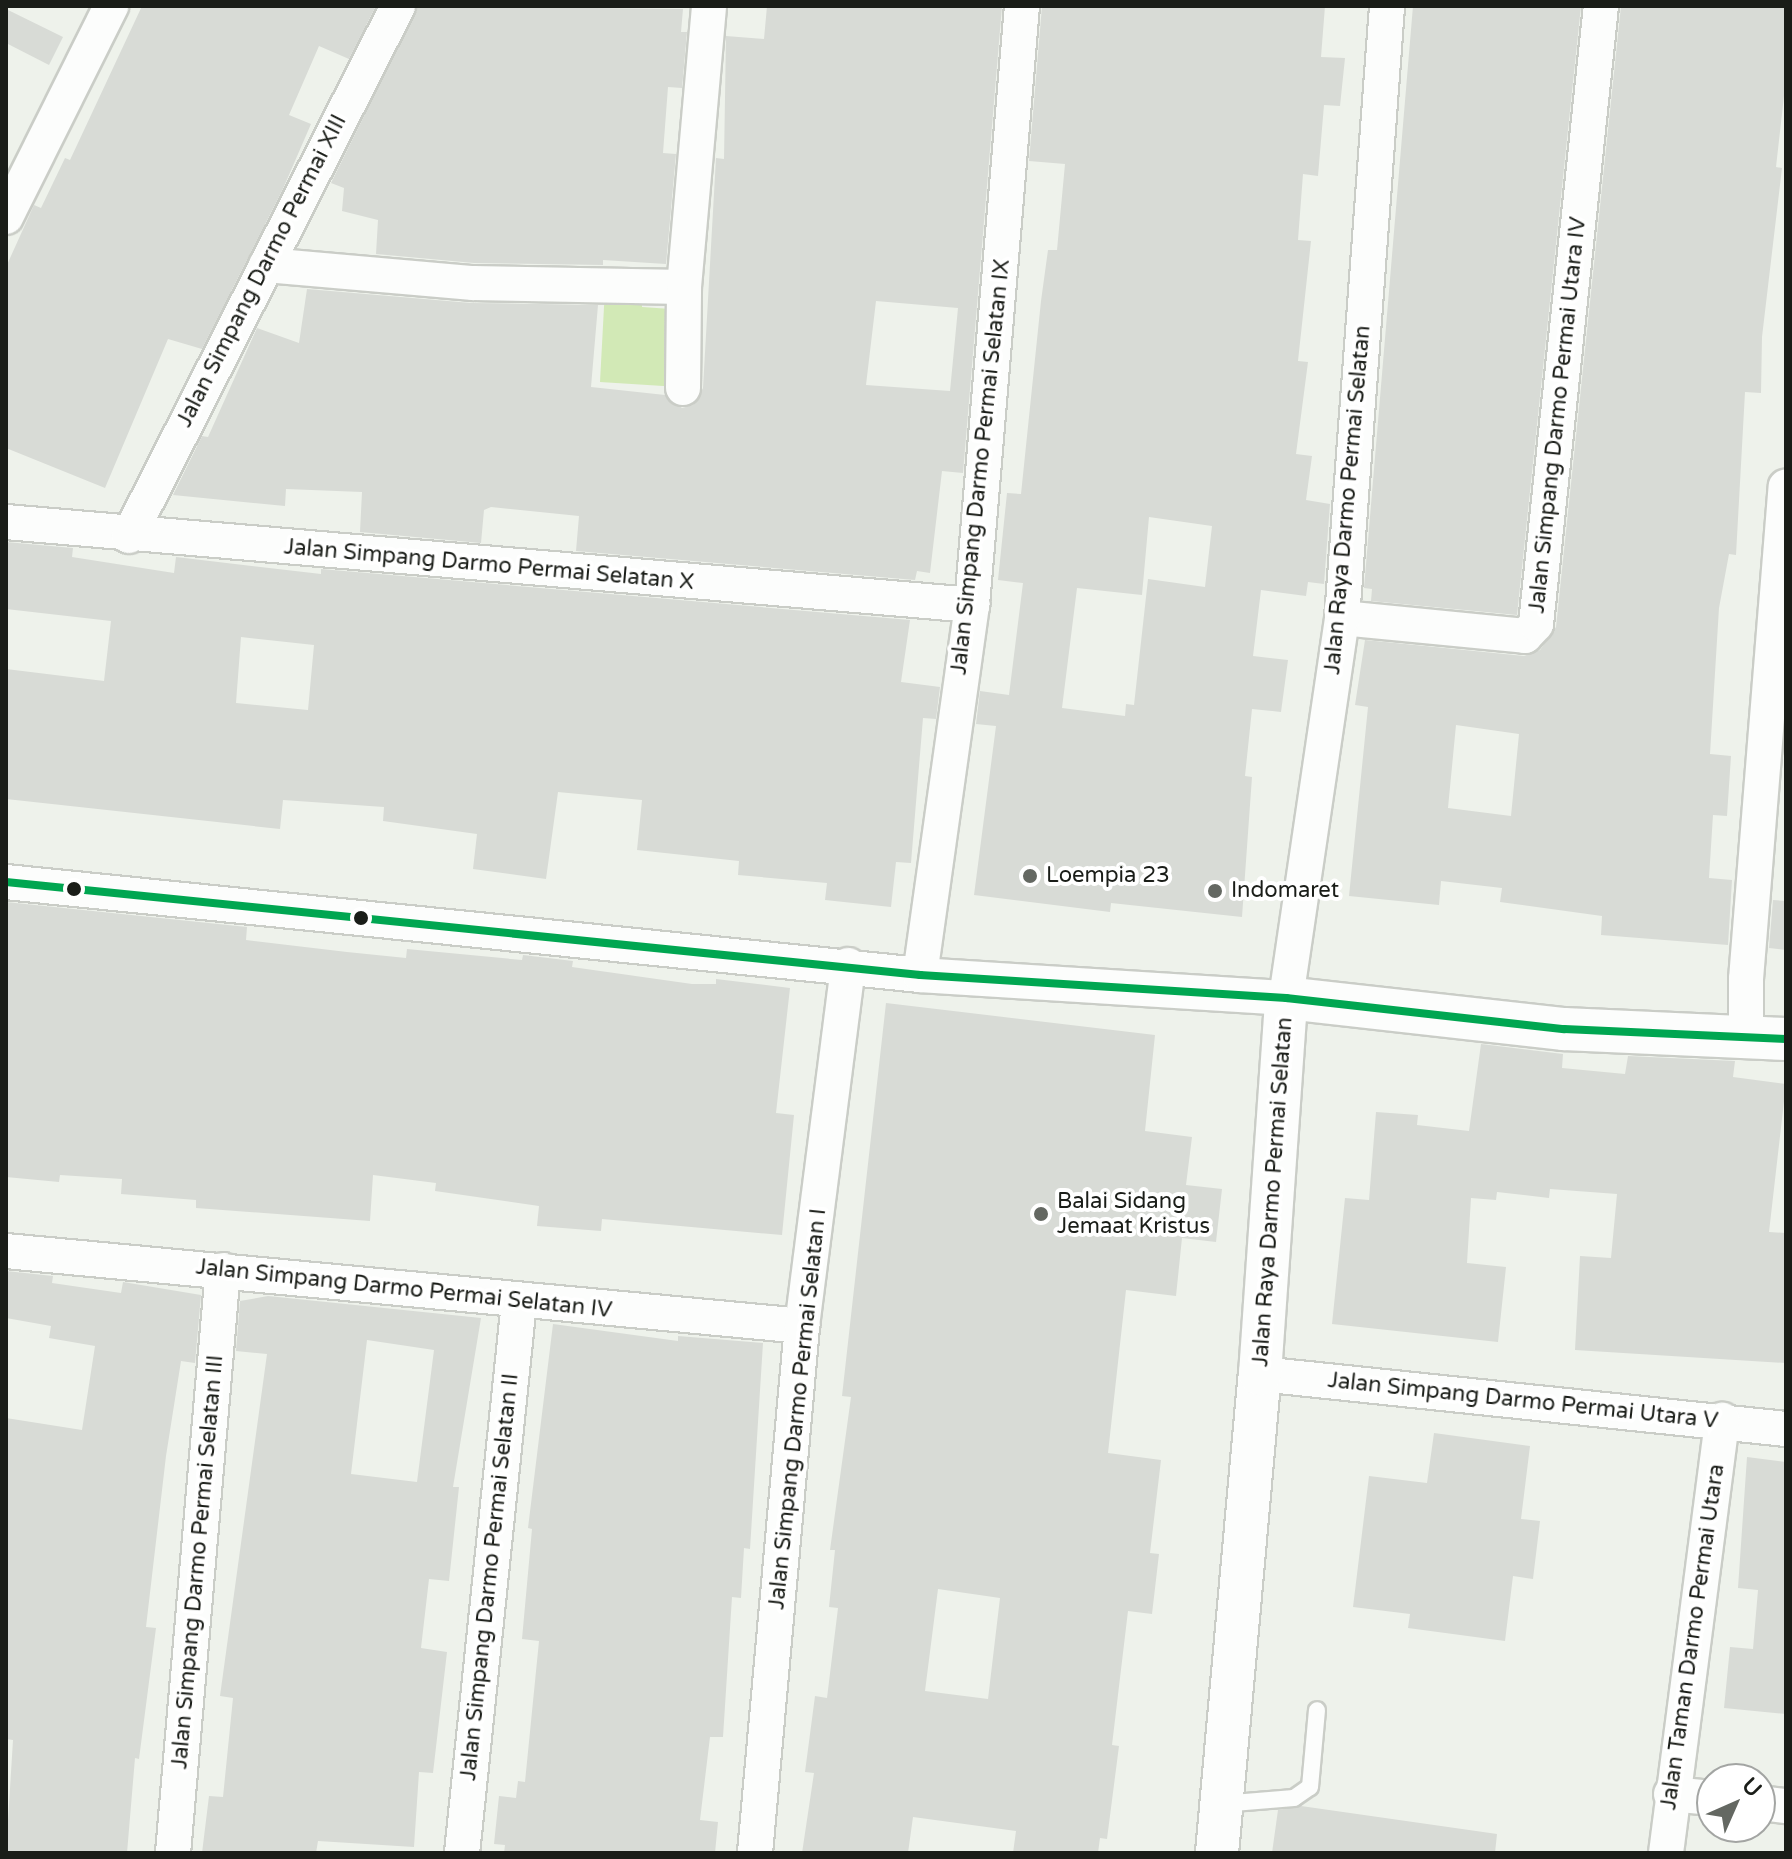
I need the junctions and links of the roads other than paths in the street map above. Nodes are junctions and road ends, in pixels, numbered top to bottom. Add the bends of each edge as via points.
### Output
1 (111, 6) edge
2 (398, 6) edge
3 (709, 6) edge
4 (1022, 6) edge
5 (1387, 6) edge
6 (1601, 6) edge
7 (6, 217) edge
8 (266, 265) junction
9 (684, 287) junction
10 (683, 388) dead end
11 (1786, 487) edge
12 (6, 522) edge
13 (129, 536) junction
14 (972, 605) junction
15 (1342, 618) junction
16 (6, 882) edge
17 (848, 965) junction
18 (920, 975) junction
19 (1286, 998) junction
20 (1766, 1037) edge
21 (6, 1251) edge
22 (223, 1270) junction
23 (519, 1302) junction
24 (802, 1326) junction
25 (1260, 1374) junction
26 (1722, 1420) junction
27 (1786, 1429) edge
28 (1317, 1710) dead end
29 (1671, 1794) junction
30 (1696, 1796) edge
31 (1221, 1804) junction
32 (173, 1853) edge
33 (462, 1853) edge
34 (755, 1853) edge
35 (1217, 1853) edge
36 (1666, 1853) edge

1 - 7 street
2 - 8 street, Jalan Simpang Darmo Permai XIII
3 - 9 street
4 - 14 street, Jalan Simpang Darmo Permai Selatan IX
5 - 15 street, Jalan Raya Darmo Permai Selatan
6 - 15 street, Jalan Simpang Darmo Permai Utara IV via 1536,624 1525,636
8 - 9 street via 473,283
8 - 13 street, Jalan Simpang Darmo Permai XIII
9 - 10 street
11 - 20 street via 1746,979
12 - 13 street, Jalan Simpang Darmo Permai Selatan X
13 - 14 street, Jalan Simpang Darmo Permai Selatan X
14 - 18 street, Jalan Simpang Darmo Permai Selatan IX
15 - 19 street, Jalan Raya Darmo Permai Selatan
16 - 17 street
17 - 18 street
17 - 24 street, Jalan Simpang Darmo Permai Selatan I
18 - 19 street
19 - 20 street via 1564,1029
19 - 25 street, Jalan Raya Darmo Permai Selatan
21 - 22 street, Jalan Simpang Darmo Permai Selatan IV
22 - 23 street, Jalan Simpang Darmo Permai Selatan IV
22 - 32 street, Jalan Simpang Darmo Permai Selatan III
23 - 24 street, Jalan Simpang Darmo Permai Selatan IV
23 - 33 street, Jalan Simpang Darmo Permai Selatan II
24 - 34 street, Jalan Simpang Darmo Permai Selatan I
25 - 26 street, Jalan Simpang Darmo Permai Utara V
25 - 31 street, Jalan Raya Darmo Permai Selatan
26 - 27 street, Jalan Simpang Darmo Permai Utara V
26 - 29 street, Jalan Taman Darmo Permai Utara
28 - 31 lane via 1310,1787 1294,1798
29 - 30 street
29 - 36 street, Jalan Taman Darmo Permai Utara
31 - 35 street, Jalan Raya Darmo Permai Selatan

